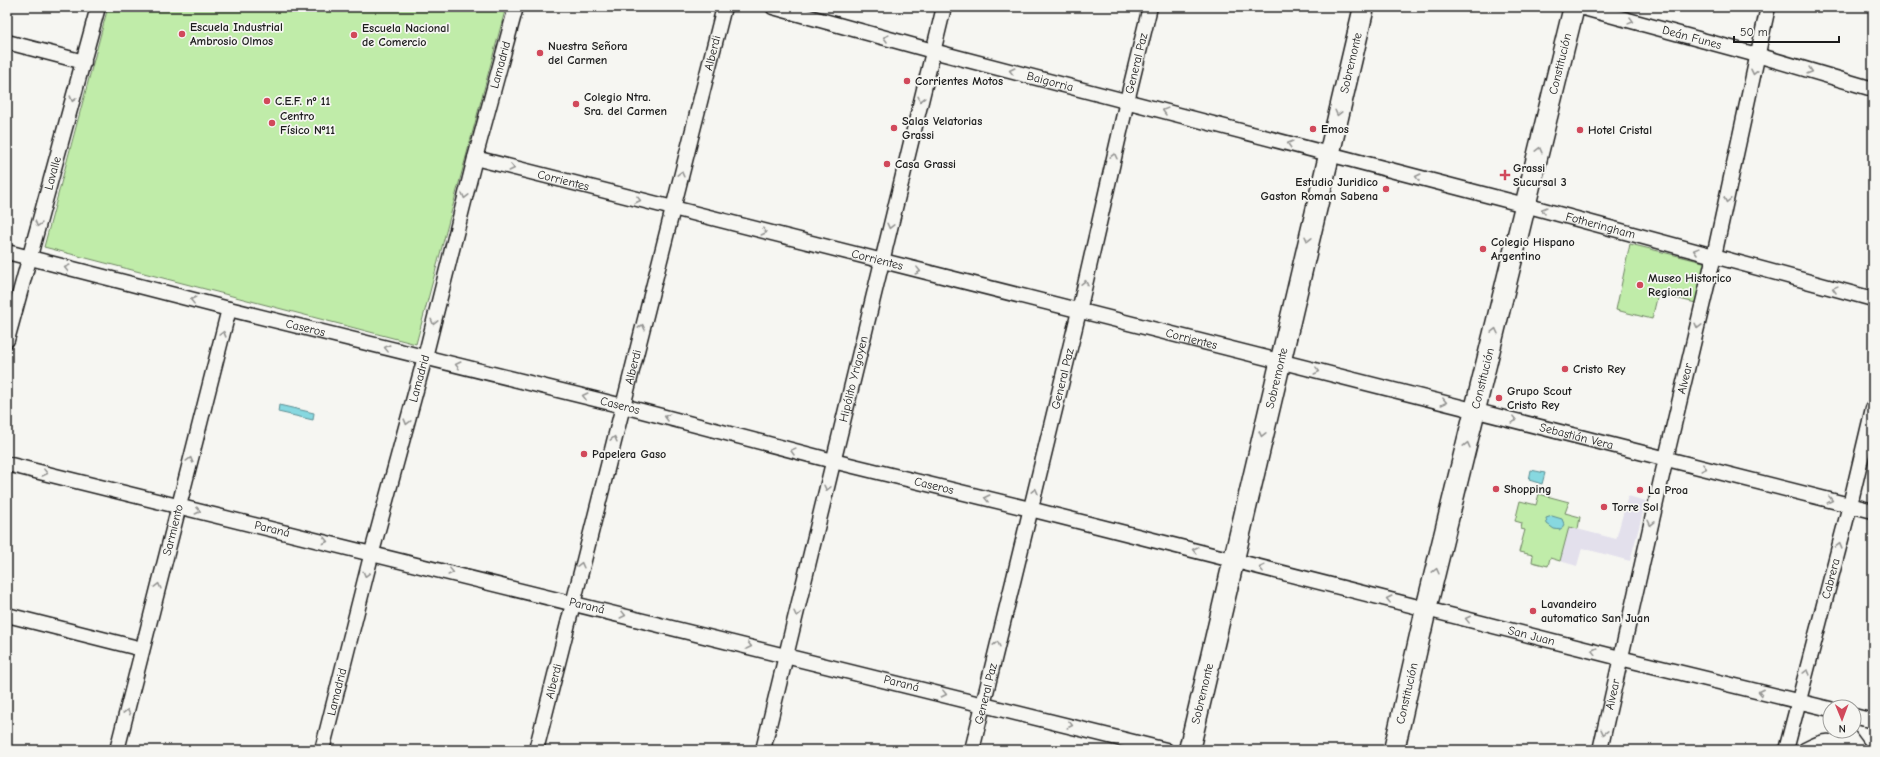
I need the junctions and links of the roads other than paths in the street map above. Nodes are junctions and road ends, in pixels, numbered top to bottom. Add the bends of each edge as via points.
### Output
1 (98, 7) edge
2 (516, 7) edge
3 (724, 7) edge
4 (773, 7) edge
5 (944, 7) edge
6 (1150, 7) edge
7 (1364, 7) edge
8 (1574, 7) edge
9 (1580, 7) edge
10 (1768, 7) edge
11 (7, 42) edge
12 (933, 51) junction
13 (1757, 55) junction
14 (84, 62) junction
15 (1873, 89) edge
16 (1127, 101) junction
17 (1328, 154) junction
18 (475, 158) junction
19 (1525, 205) junction
20 (672, 208) junction
21 (7, 252) edge
22 (1714, 256) junction
23 (29, 258) junction
24 (882, 262) junction
25 (1873, 299) edge
26 (229, 309) junction
27 (1079, 311) junction
28 (7, 340) edge
29 (425, 357) junction
30 (1279, 362) junction
31 (623, 406) junction
32 (1873, 408) edge
33 (1476, 410) junction
34 (1666, 458) junction
35 (833, 461) junction
36 (7, 464) edge
37 (1850, 505) junction
38 (178, 506) junction
39 (1030, 508) junction
40 (1873, 511) edge
41 (372, 552) junction
42 (1233, 560) junction
43 (572, 602) junction
44 (1426, 609) junction
45 (7, 615) edge
46 (142, 649) junction
47 (787, 656) junction
48 (1620, 658) junction
49 (1799, 701) junction
50 (983, 703) junction
51 (1822, 707) edge
52 (1822, 714) edge
53 (1862, 718) edge
54 (1873, 721) edge
55 (1851, 739) edge
56 (118, 750) edge
57 (322, 750) edge
58 (536, 750) edge
59 (763, 750) edge
60 (972, 750) edge
61 (1166, 750) edge
62 (1189, 750) edge
63 (1394, 750) edge
64 (1600, 750) edge
65 (1786, 750) edge
66 (1805, 750) edge
67 (1851, 750) edge
68 (1859, 750) edge

1 - 14 street, Lavalle
2 - 18 street, Lamadrid
20 -> 3 street, Alberdi
12 -> 4 street, Baigorria
5 - 12 street, Hipólito Yrigoyen
6 - 16 street, General Paz
7 -> 17 main road, Sobremonte
19 -> 8 main road, Constitución
9 -> 13 street, Deán Funes
10 - 13 street, Alvear
11 - 14 street
16 -> 12 street, Baigorria
12 -> 24 street, Hipólito Yrigoyen
13 -> 15 street, Deán Funes
13 -> 22 street, Alvear
14 -> 23 street, Lavalle
17 -> 16 street, Baigorria
27 -> 16 street, General Paz
19 -> 17 street, Fotheringham
17 -> 30 main road, Sobremonte
18 -> 20 street, Corrientes
18 -> 29 street, Lamadrid
22 -> 19 street, Fotheringham
33 -> 19 main road, Constitución
20 -> 24 street, Corrientes
31 -> 20 street, Alberdi
21 - 23 street, Caseros
25 -> 22 street, Fotheringham
22 -> 34 street, Alvear
26 -> 23 street, Caseros
23 - 28 street, Lavalle
24 -> 27 street, Corrientes
24 - 35 street, Hipólito Yrigoyen
29 -> 26 street, Caseros
38 -> 26 street, Sarmiento
27 - 30 street, Corrientes
39 -> 27 street, General Paz
31 -> 29 street, Caseros
29 -> 41 street, Lamadrid
30 -> 33 street, Sebastián Vera
30 -> 42 main road, Sobremonte
35 -> 31 street, Caseros
43 -> 31 street, Alberdi
32 - 37 street, Cabrera
33 -> 34 street, Sebastián Vera
44 -> 33 main road, Constitución
34 -> 37 street, Sebastián Vera
34 -> 48 street, Alvear
39 -> 35 street, Caseros
35 -> 47 street, Hipólito Yrigoyen
36 -> 38 street, Paraná
37 - 40 street, Sebastián Vera
49 -> 37 street, Cabrera
38 -> 41 street, Paraná
46 -> 38 street, Sarmiento
42 -> 39 street, Caseros
50 -> 39 street, General Paz
41 -> 43 street, Paraná
41 -> 57 street, Lamadrid
44 -> 42 street, San Juan
42 - 62 main road, Sobremonte
43 -> 47 street, Paraná
43 - 58 street, Alberdi
48 -> 44 street, San Juan
44 - 63 main road, Constitución
45 - 46 street
56 -> 46 street, Sarmiento
47 -> 50 street, Paraná
47 - 59 street, Hipólito Yrigoyen
49 -> 48 street, San Juan
48 -> 64 street, Alvear
49 - 51 street, San Juan
49 - 52 street
49 - 65 street, Cabrera
50 - 60 street, General Paz
50 -> 61 street, Paraná
53 - 54 street
55 - 68 street
66 - 67 street via 1821,742 1836,742

